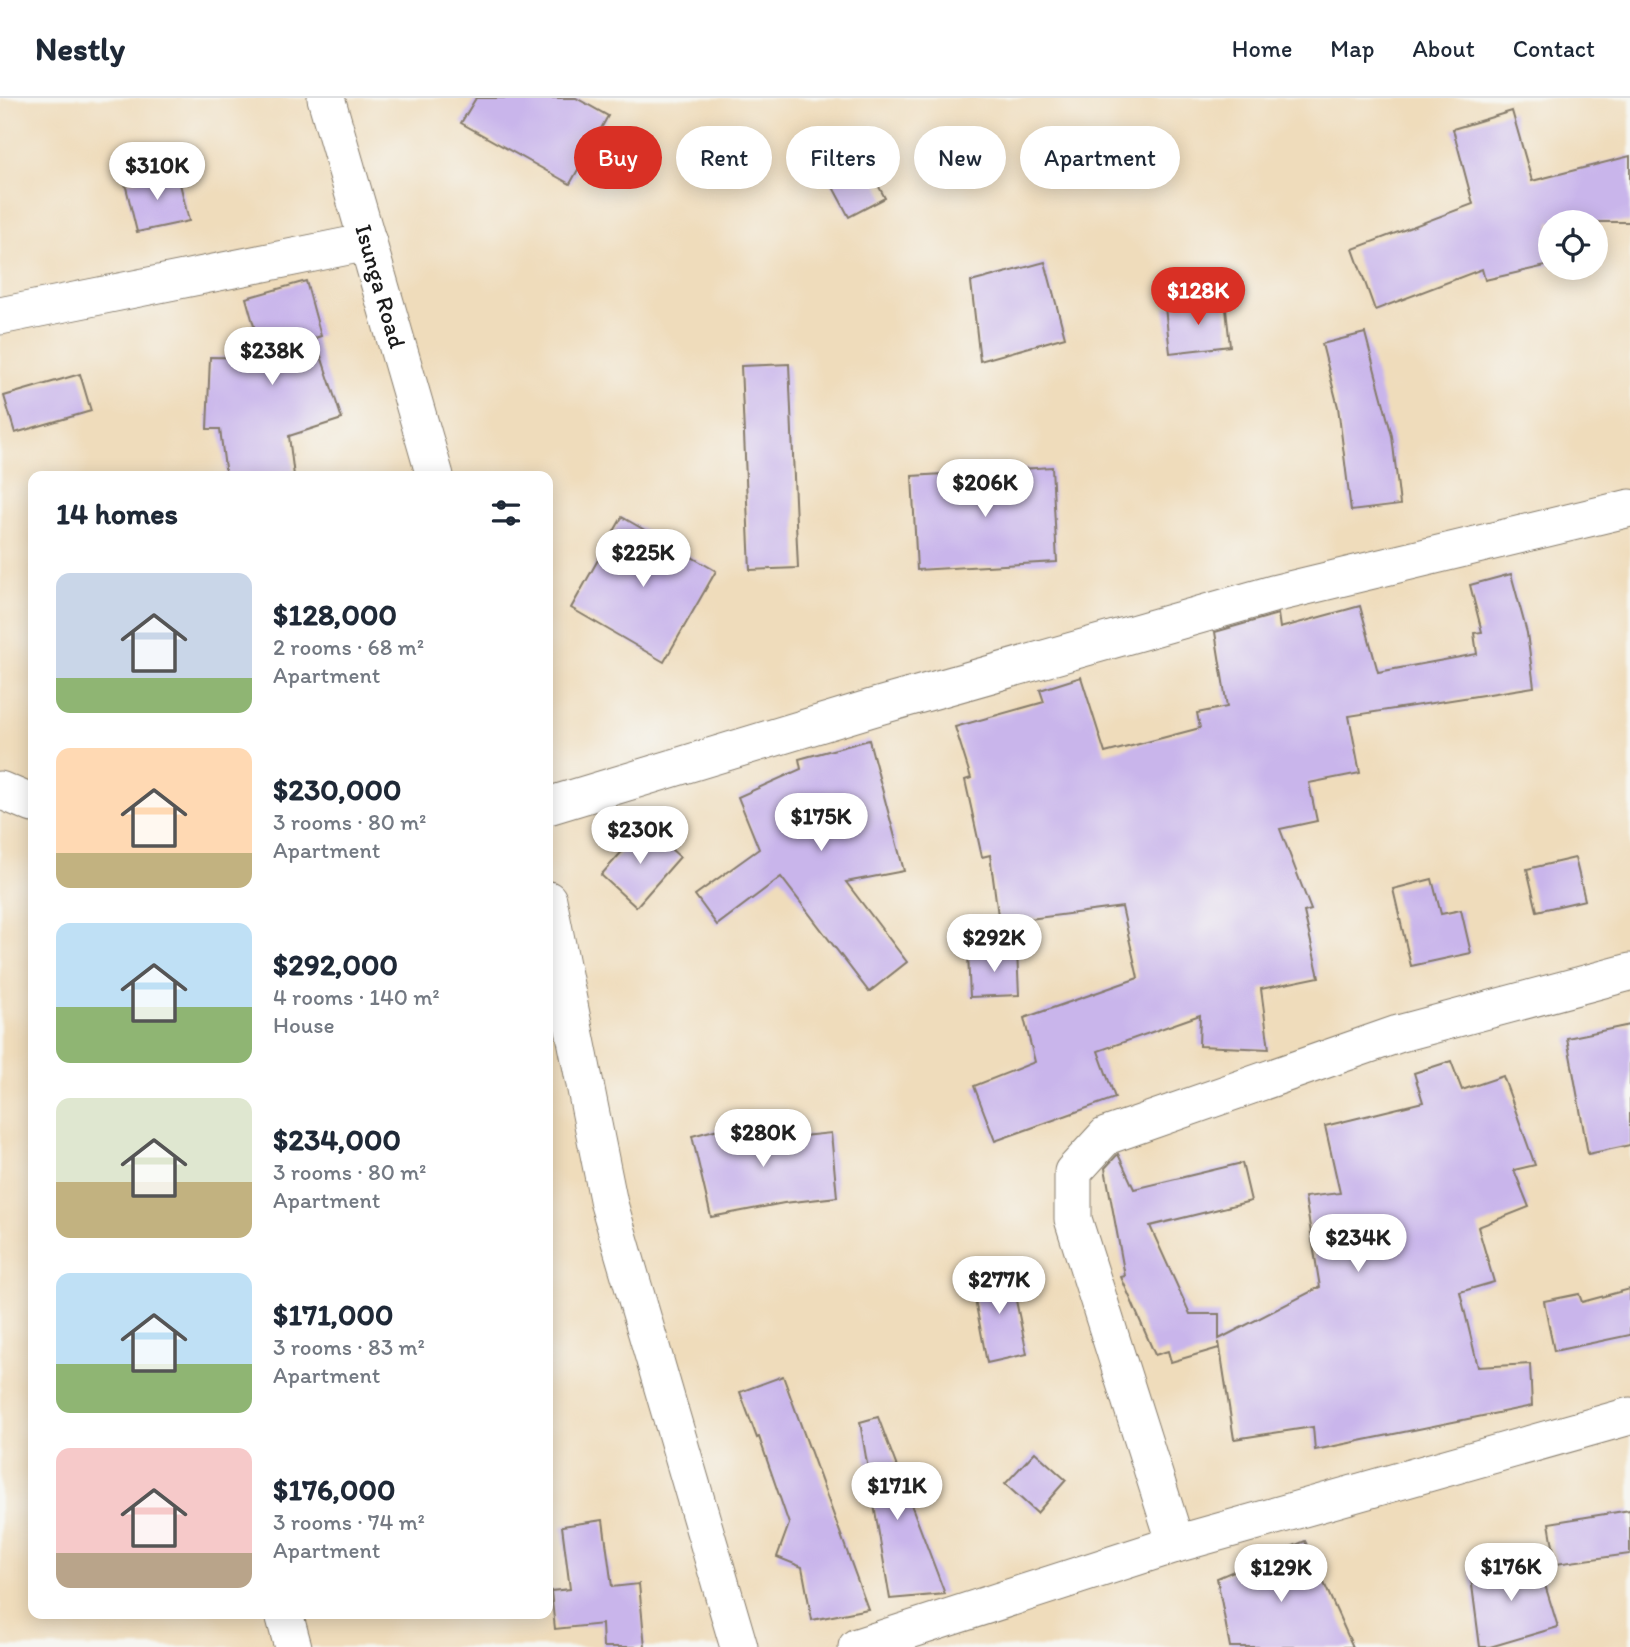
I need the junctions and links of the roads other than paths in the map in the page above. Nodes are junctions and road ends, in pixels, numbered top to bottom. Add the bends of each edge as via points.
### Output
1 (326, 98) edge
2 (368, 242) junction
3 (0, 316) edge
4 (434, 471) edge
5 (1630, 508) edge
6 (0, 790) edge
7 (28, 802) edge
8 (553, 804) edge
9 (553, 925) edge
10 (1630, 972) edge
11 (1630, 1416) edge
12 (1176, 1544) junction
13 (285, 1619) edge
14 (293, 1647) edge
15 (739, 1647) edge
16 (857, 1647) edge

1 - 2 street, Isunga Road
2 - 3 street
2 - 4 street, Isunga Road
5 - 8 street via 1273,594
6 - 7 street
9 - 15 street via 609,1204
10 - 12 street via 1398,1034 1106,1136 1073,1172 1073,1219
11 - 12 street
12 - 16 street
13 - 14 street

